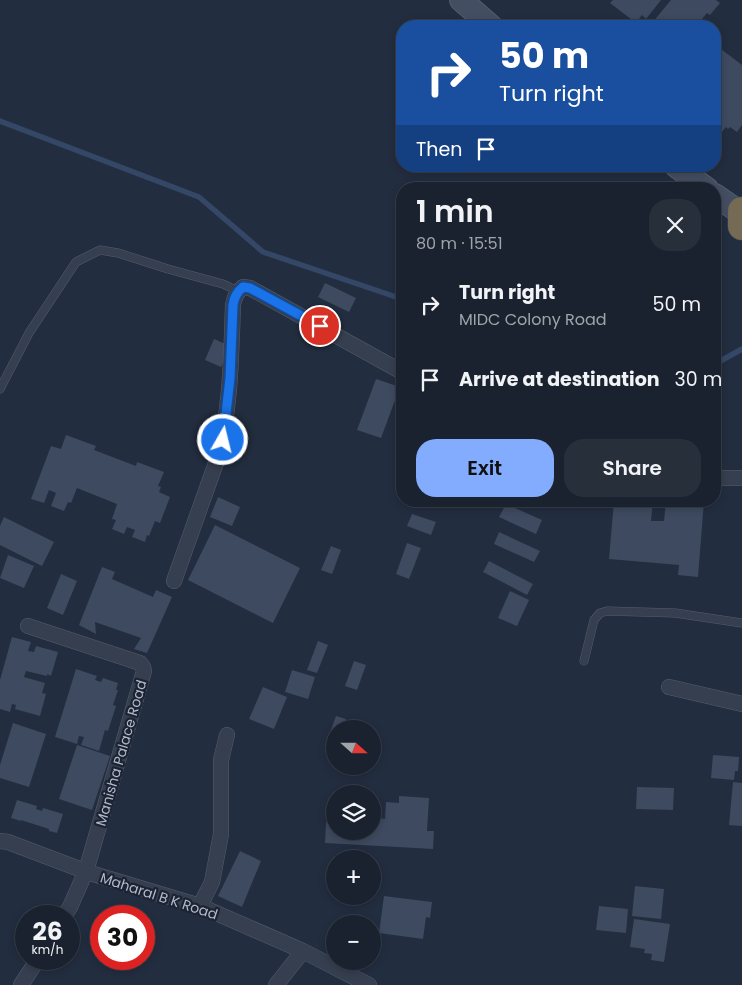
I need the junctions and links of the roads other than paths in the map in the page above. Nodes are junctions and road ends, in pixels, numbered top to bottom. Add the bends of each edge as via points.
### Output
1 (461, 0) edge
2 (484, 20) edge
3 (684, 172) edge
4 (698, 182) edge
5 (721, 199) edge
6 (742, 213) edge
7 (742, 226) edge
8 (238, 291) junction
9 (396, 369) edge
10 (0, 389) edge
11 (721, 478) edge
12 (742, 478) edge
13 (174, 581) dead end
14 (742, 623) edge
15 (28, 626) dead end
16 (584, 661) dead end
17 (669, 687) dead end
18 (742, 704) edge
19 (228, 735) dead end
20 (0, 841) edge
21 (86, 871) junction
22 (70, 905) edge
23 (200, 906) junction
24 (303, 951) junction
25 (31, 970) edge
26 (21, 985) edge
27 (276, 985) edge
28 (369, 985) edge

1 - 2 street
3 - 4 street
5 - 6 street
6 - 7 highway
8 - 9 street via 243,287 250,288
8 - 10 lane via 100,250 76,262 29,333
8 - 13 street via 233,305 223,440
11 - 12 street
14 - 16 lane via 675,613 607,610 594,620
15 - 21 street, Manisha Palace Road via 140,663 144,671
17 - 18 street
19 - 23 street via 221,760 221,834 212,882
20 - 21 street, Maharal B K Road
21 - 22 street, Manisha Palace Road
21 - 23 street, Maharal B K Road
23 - 24 street, Maharal B K Road
24 - 27 street
24 - 28 street, Maharal B K Road
25 - 26 street

